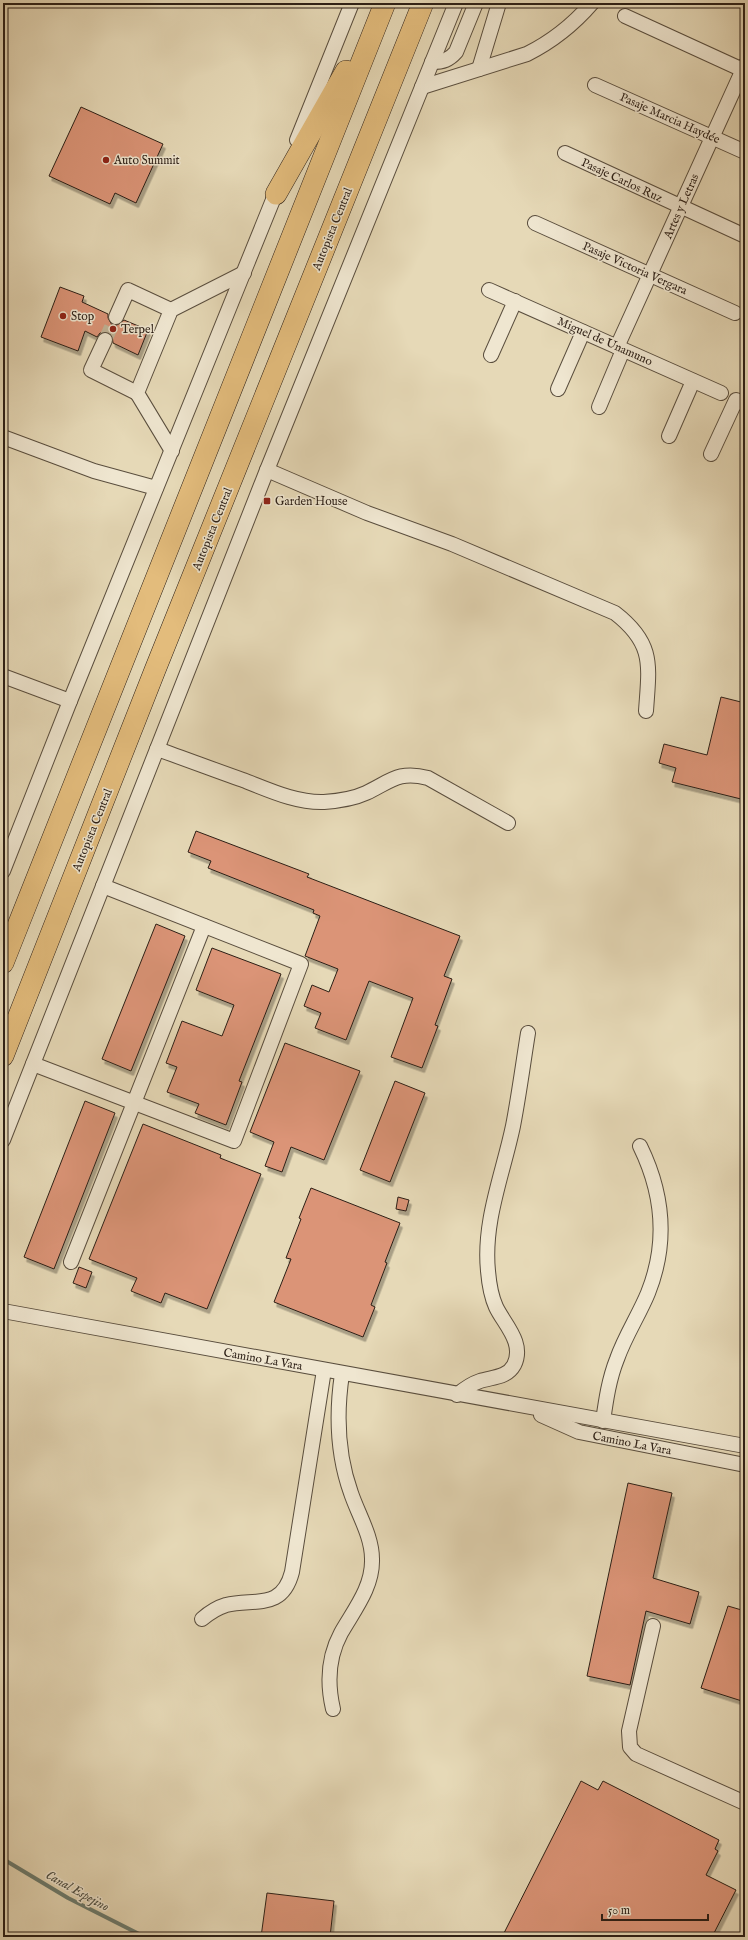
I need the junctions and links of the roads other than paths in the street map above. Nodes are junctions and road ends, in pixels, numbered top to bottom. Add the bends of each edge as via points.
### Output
1 (352, 3) edge
2 (385, 3) edge
3 (423, 3) edge
4 (456, 3) edge
5 (476, 3) edge
6 (499, 3) edge
7 (592, 3) edge
8 (625, 16) dead end
9 (375, 28) junction
10 (432, 62) junction
11 (744, 68) edge
12 (479, 69) junction
13 (595, 85) dead end
14 (422, 87) junction
15 (712, 137) junction
16 (745, 152) edge
17 (565, 153) dead end
18 (276, 194) junction
19 (681, 206) junction
20 (535, 223) dead end
21 (745, 236) edge
22 (244, 273) junction
23 (650, 275) junction
24 (489, 290) dead end
25 (515, 301) junction
26 (171, 310) junction
27 (735, 313) dead end
28 (116, 317) tunnel mouth
29 (583, 332) junction
30 (105, 340) tunnel mouth
31 (620, 348) junction
32 (490, 355) dead end
33 (692, 380) junction
34 (558, 389) dead end
35 (137, 393) junction
36 (721, 393) dead end
37 (745, 404) edge
38 (599, 406) dead end
39 (668, 436) dead end
40 (3, 437) edge
41 (172, 451) junction
42 (712, 454) dead end
43 (267, 470) junction
44 (156, 488) junction
45 (3, 676) edge
46 (70, 701) junction
47 (646, 711) dead end
48 (157, 749) junction
49 (508, 823) dead end
50 (3, 871) edge
51 (103, 886) junction
52 (204, 926) junction
53 (3, 962) edge
54 (528, 1033) dead end
55 (3, 1056) edge
56 (33, 1064) junction
57 (133, 1102) junction
58 (3, 1140) edge
59 (640, 1146) dead end
60 (71, 1262) dead end
61 (3, 1311) edge
62 (324, 1370) junction
63 (342, 1374) junction
64 (457, 1395) junction
65 (522, 1407) junction
66 (603, 1421) junction
67 (745, 1446) edge
68 (745, 1465) edge
69 (202, 1619) dead end
70 (653, 1626) dead end
71 (333, 1709) dead end
72 (745, 1803) edge

1 - 18 street
2 - 9 highway
3 - 55 highway, Autopista Central
4 - 10 street
5 - 10 street via 456,52 444,62
6 - 12 street
7 - 12 street via 570,27 542,46 512,60
8 - 11 street
9 - 18 highway via 343,76
9 - 53 highway
10 - 14 street
11 - 15 street, Artes y Letras
12 - 14 street
13 - 15 street, Pasaje Marcia Haydée
14 - 43 street
15 - 16 street, Pasaje Marcia Haydée
15 - 19 street, Artes y Letras
17 - 19 street, Pasaje Carlos Ruz
18 - 22 street
19 - 21 street, Pasaje Carlos Ruz
19 - 23 street, Artes y Letras
20 - 23 street, Pasaje Victoria Vergara
22 - 26 street
22 - 41 street
23 - 27 street, Pasaje Victoria Vergara
23 - 31 street, Artes y Letras
24 - 25 street, Miguel de Unamuno
25 - 29 street, Miguel de Unamuno
25 - 32 street
26 - 28 street via 128,290
26 - 35 street
29 - 31 street, Miguel de Unamuno
29 - 34 street
30 - 35 street via 90,370
31 - 33 street, Miguel de Unamuno
31 - 38 street, Artes y Letras
33 - 36 street, Miguel de Unamuno
33 - 39 street
35 - 41 street
37 - 42 street via 736,400
40 - 44 street via 94,471
41 - 44 street
43 - 47 street via 615,613 634,630 646,652 649,664
43 - 48 street
44 - 46 street
45 - 46 street
46 - 50 street
48 - 49 street via 277,793 308,801 339,801 364,794 395,778 420,776 428,778
48 - 51 street
51 - 52 street
51 - 56 street
52 - 57 street
52 - 57 street via 301,964 234,1141
54 - 64 street via 513,1125 492,1205 487,1242 492,1296 514,1339 515,1364 504,1374 471,1384
56 - 57 street
56 - 58 street
57 - 60 street
59 - 66 street via 656,1189 661,1218 660,1247 648,1293 617,1359 607,1393
61 - 62 street, Camino La Vara
62 - 63 street, Camino La Vara
62 - 69 street via 292,1572 287,1585 272,1599 225,1605
63 - 64 street, Camino La Vara
63 - 71 street via 338,1412 340,1451 348,1484 369,1540 372,1568 366,1588 341,1634 332,1658 329,1684
64 - 65 street, Camino La Vara
65 - 66 street, Camino La Vara
65 - 68 street, Camino La Vara via 579,1432
66 - 67 street, Camino La Vara
70 - 72 street via 629,1731 630,1747 636,1754

